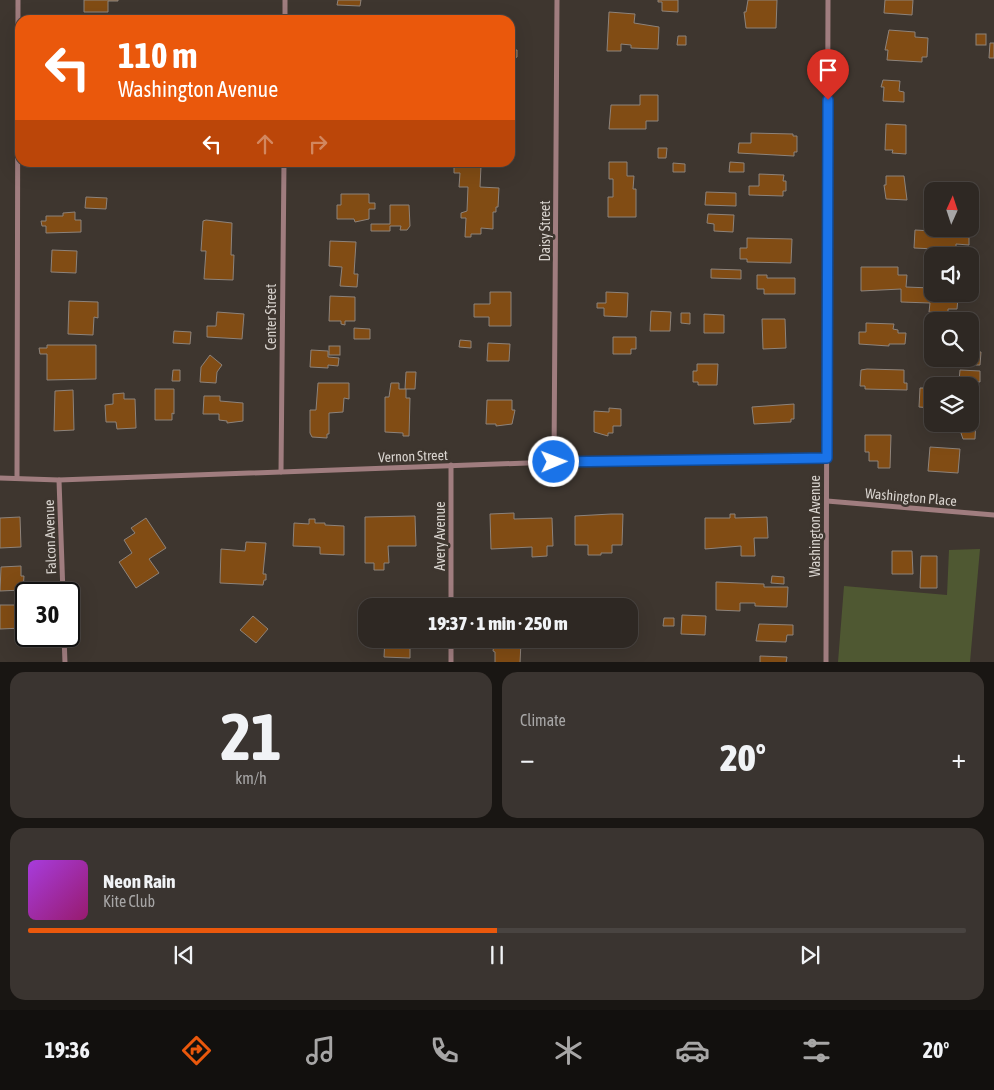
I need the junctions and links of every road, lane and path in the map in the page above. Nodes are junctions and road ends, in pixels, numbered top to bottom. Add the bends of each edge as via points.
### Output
1 (18, 0) edge
2 (285, 0) edge
3 (557, 0) edge
4 (828, 0) edge
5 (18, 15) edge
6 (285, 15) edge
7 (18, 167) edge
8 (284, 167) edge
9 (827, 458) junction
10 (554, 462) junction
11 (451, 465) junction
12 (281, 472) junction
13 (0, 478) edge
14 (17, 478) junction
15 (59, 480) junction
16 (827, 501) junction
17 (994, 515) edge
18 (63, 582) edge
19 (451, 598) edge
20 (64, 647) edge
21 (451, 648) edge
22 (65, 662) edge
23 (451, 662) edge
24 (826, 662) edge

1 - 5 street
2 - 6 street
3 - 10 street, Daisy Street
4 - 9 street, Washington Avenue
7 - 14 street
8 - 12 street, Center Street
9 - 10 street, Vernon Street
9 - 16 street, Washington Avenue
10 - 11 street, Vernon Street
11 - 12 street, Vernon Street
11 - 19 street, Avery Avenue
12 - 15 street, Vernon Street
13 - 14 street, Vernon Street
14 - 15 street, Vernon Street
15 - 18 street, Falcon Avenue
16 - 17 street, Washington Place
16 - 24 street, Washington Avenue
20 - 22 street
21 - 23 street

